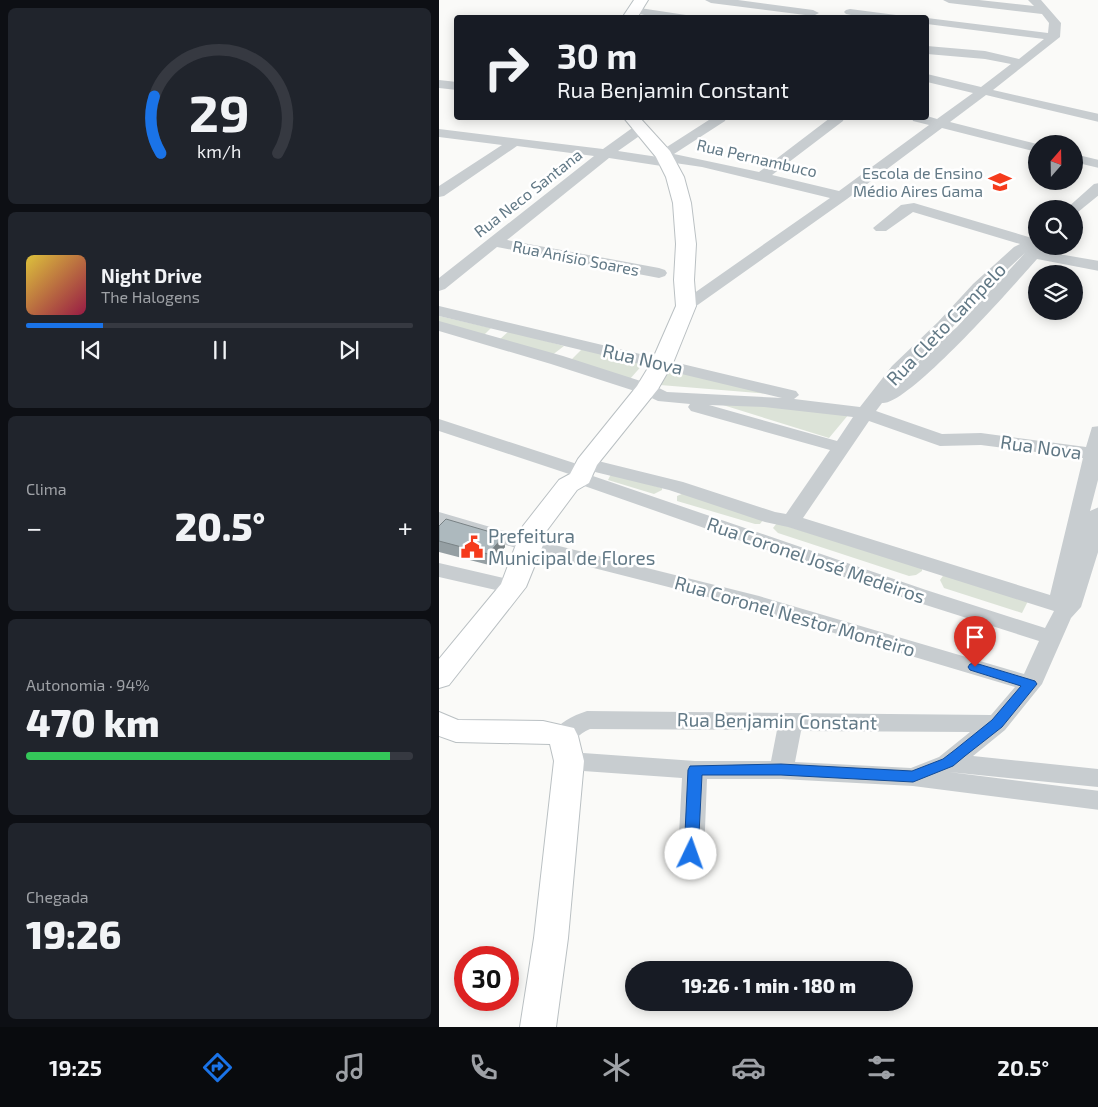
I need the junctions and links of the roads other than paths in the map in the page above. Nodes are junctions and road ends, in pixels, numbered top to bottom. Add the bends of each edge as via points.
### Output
1 (711, 0) edge
2 (820, 0) edge
3 (859, 0) edge
4 (949, 0) edge
5 (1034, 0) edge
6 (763, 3) edge
7 (634, 9) edge
8 (1046, 11) junction
9 (669, 15) edge
10 (811, 15) edge
11 (848, 15) edge
12 (929, 21) edge
13 (1054, 37) junction
14 (929, 50) edge
15 (1021, 63) junction
16 (929, 78) edge
17 (449, 86) edge
18 (983, 92) junction
19 (439, 96) edge
20 (1098, 118) edge
21 (717, 120) edge
22 (835, 120) edge
23 (926, 120) edge
24 (636, 123) edge
25 (939, 123) junction
26 (439, 133) edge
27 (515, 142) junction
28 (1028, 146) edge
29 (606, 153) junction
30 (665, 158) junction
31 (1083, 160) edge
32 (1098, 164) edge
33 (761, 176) junction
34 (1098, 187) edge
35 (439, 193) edge
36 (842, 196) junction
37 (1083, 200) edge
38 (881, 228) dead end
39 (493, 242) junction
40 (1028, 244) edge
41 (1028, 255) edge
42 (1063, 255) edge
43 (1098, 266) edge
44 (659, 273) dead end
45 (439, 286) edge
46 (686, 306) junction
47 (439, 311) edge
48 (439, 326) edge
49 (501, 326) junction
50 (485, 340) junction
51 (576, 344) junction
52 (557, 360) junction
53 (662, 363) junction
54 (655, 393) junction
55 (846, 410) junction
56 (865, 413) junction
57 (439, 425) edge
58 (1098, 431) edge
59 (842, 448) junction
60 (1095, 454) edge
61 (583, 471) junction
62 (676, 486) junction
63 (660, 507) junction
64 (1098, 513) edge
65 (782, 519) junction
66 (442, 524) edge
67 (758, 540) junction
68 (530, 545) junction
69 (937, 566) junction
70 (439, 570) edge
71 (513, 587) junction
72 (918, 595) junction
73 (1060, 610) junction
74 (1053, 638) junction
75 (439, 678) edge
76 (1031, 684) junction
77 (791, 721) junction
78 (997, 724) junction
79 (440, 725) edge
80 (566, 749) junction
81 (948, 762) junction
82 (695, 770) junction
83 (781, 770) junction
84 (913, 777) junction
85 (1098, 778) edge
86 (1098, 801) edge
87 (691, 854) dead end
88 (538, 1027) edge

1 - 6 street
2 - 10 street
3 - 11 street
4 - 8 street
5 - 8 street
6 - 10 street
7 - 9 street
8 - 13 street via 1055,23
12 - 13 street
13 - 15 street
14 - 15 street via 985,55
15 - 18 street
16 - 18 street
17 - 19 street
18 - 20 street
18 - 25 street
21 - 30 street
22 - 33 street
23 - 25 street
24 - 29 street, Rua Neco Santana
24 - 30 main road
25 - 28 street
25 - 36 street
26 - 27 street, Rua Pernambuco
27 - 29 street, Rua Pernambuco
27 - 35 street
29 - 30 street, Rua Pernambuco
29 - 39 street, Rua Neco Santana
30 - 33 street, Rua Pernambuco via 702,162
30 - 46 main road via 682,202
31 - 32 street
33 - 36 street, Rua Pernambuco
34 - 37 street
36 - 46 street
38 - 40 street via 906,208 914,208
39 - 44 street, Rua Anísio Soares
39 - 45 street, Rua Neco Santana
41 - 56 street, Rua Cleto Campelo via 993,299 916,375
42 - 43 street
46 - 53 main road
47 - 49 street, Rua Nova
48 - 50 street, Rua Nova
49 - 50 street
49 - 51 street, Rua Nova
50 - 52 street, Rua Nova
51 - 52 street
51 - 53 street, Rua Nova
52 - 54 street, Rua Nova
53 - 54 main road
53 - 55 street, Rua Nova
54 - 55 street, Rua Nova
54 - 59 street, Rua Nova
54 - 61 main road
55 - 56 street, Rua Nova
56 - 59 street, Rua Cleto Campelo
56 - 60 street, Rua Nova via 940,440 981,439
57 - 61 street
58 - 60 street
59 - 65 street, Rua Cleto Campelo
60 - 73 street
61 - 62 street, Rua Coronel José Medeiros
61 - 63 street, Rua Coronel José Medeiros
61 - 68 main road via 583,489 548,536
62 - 63 street
62 - 65 street, Rua Coronel José Medeiros
63 - 67 street, Rua Coronel José Medeiros
64 - 73 street via 1070,607
65 - 67 street, Rua Cleto Campelo
65 - 69 street, Rua Coronel José Medeiros
66 - 68 street, Rua Coronel Nestor Monteiro
67 - 72 street, Rua Coronel José Medeiros
68 - 71 main road
68 - 76 street, Rua Coronel Nestor Monteiro via 751,601
69 - 72 street
69 - 73 street, Rua Coronel José Medeiros
70 - 71 street
71 - 75 main road
72 - 74 street, Rua Coronel José Medeiros
73 - 74 street
74 - 76 street
76 - 78 street
77 - 78 street, Rua Benjamin Constant
77 - 80 street, Rua Benjamin Constant via 587,720 574,726
77 - 83 street
78 - 81 street
79 - 80 main road via 456,731 543,732
80 - 82 street
80 - 88 main road via 551,938
81 - 84 street
81 - 85 street
82 - 83 street
82 - 87 street
83 - 84 street
84 - 86 street

